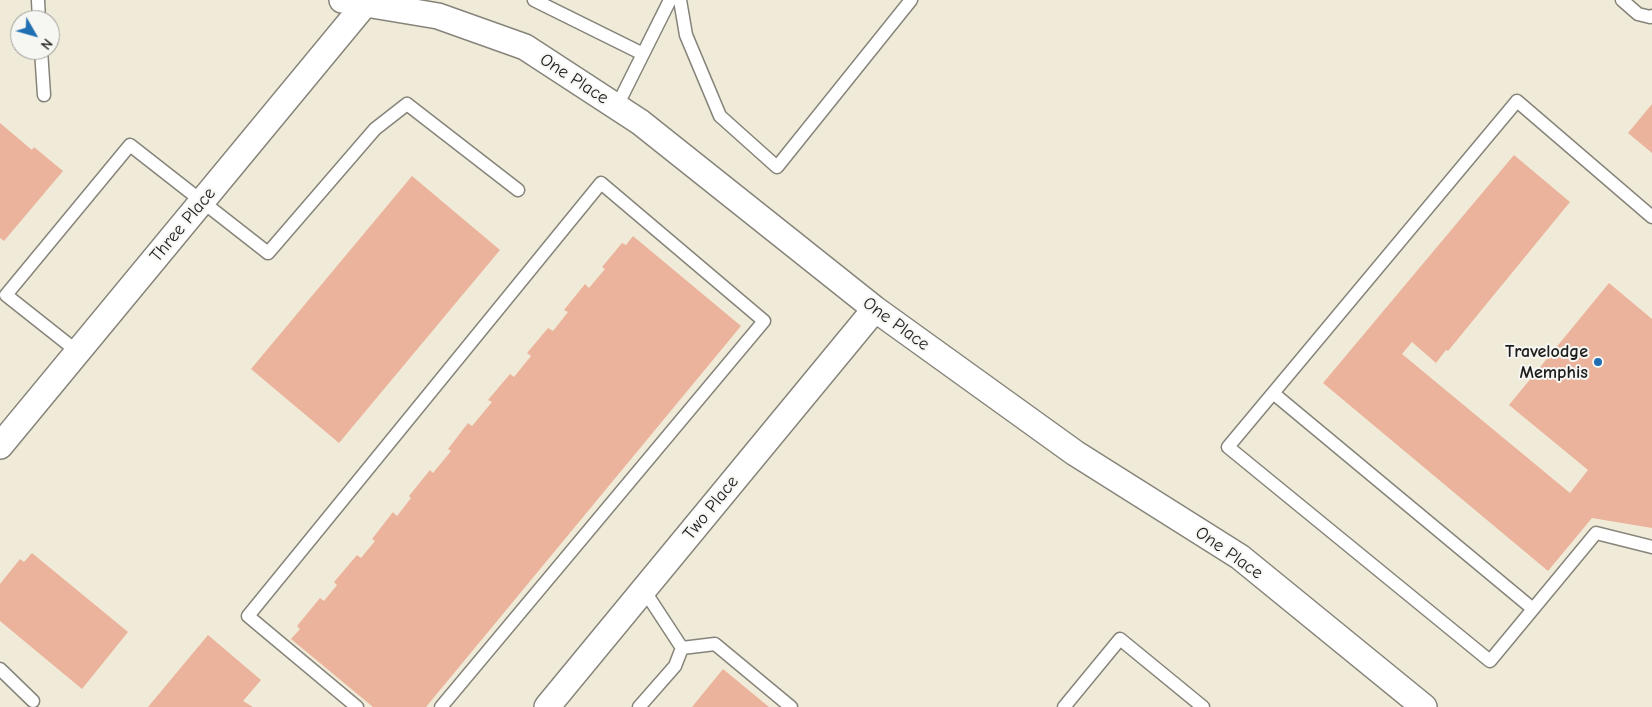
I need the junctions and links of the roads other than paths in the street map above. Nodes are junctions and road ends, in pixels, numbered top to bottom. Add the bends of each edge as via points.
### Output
1 (534, 0) edge
2 (670, 0) edge
3 (680, 0) edge
4 (912, 0) edge
5 (1622, 0) edge
6 (354, 2) edge
7 (410, 6) edge
8 (1652, 16) edge
9 (643, 54) junction
10 (42, 60) edge
11 (44, 94) dead end
12 (617, 106) junction
13 (518, 190) dead end
14 (203, 201) junction
15 (1652, 217) edge
16 (874, 309) junction
17 (78, 352) junction
18 (1273, 393) junction
19 (3, 435) edge
20 (1652, 547) edge
21 (644, 590) junction
22 (1534, 609) junction
23 (682, 648) junction
24 (0, 669) edge
25 (33, 700) dead end
26 (356, 707) edge
27 (441, 707) edge
28 (548, 707) edge
29 (639, 707) edge
30 (791, 707) edge
31 (1064, 707) edge
32 (1203, 707) edge
33 (1424, 707) edge

1 - 9 lane
2 - 9 lane
3 - 4 lane via 686,34 720,116 777,167
5 - 8 lane via 1638,14
6 - 7 street, One Place
6 - 14 street, Three Place
7 - 12 street, One Place via 525,47
9 - 12 lane
10 - 11 lane
12 - 16 street, One Place
13 - 14 lane via 407,104 375,129 268,252
14 - 17 street, Three Place
14 - 17 lane via 130,145 6,295
15 - 18 lane via 1518,101
16 - 21 street, Two Place
16 - 33 street, One Place via 1075,453 1240,557
17 - 19 street, Three Place
18 - 22 lane
18 - 22 lane via 1228,447 1490,661
20 - 22 lane via 1596,533
21 - 23 lane
21 - 28 street, Two Place
23 - 29 lane via 675,666
23 - 30 lane via 714,644
24 - 25 lane
26 - 27 lane via 248,616 601,183 764,321
31 - 32 lane via 1120,640

